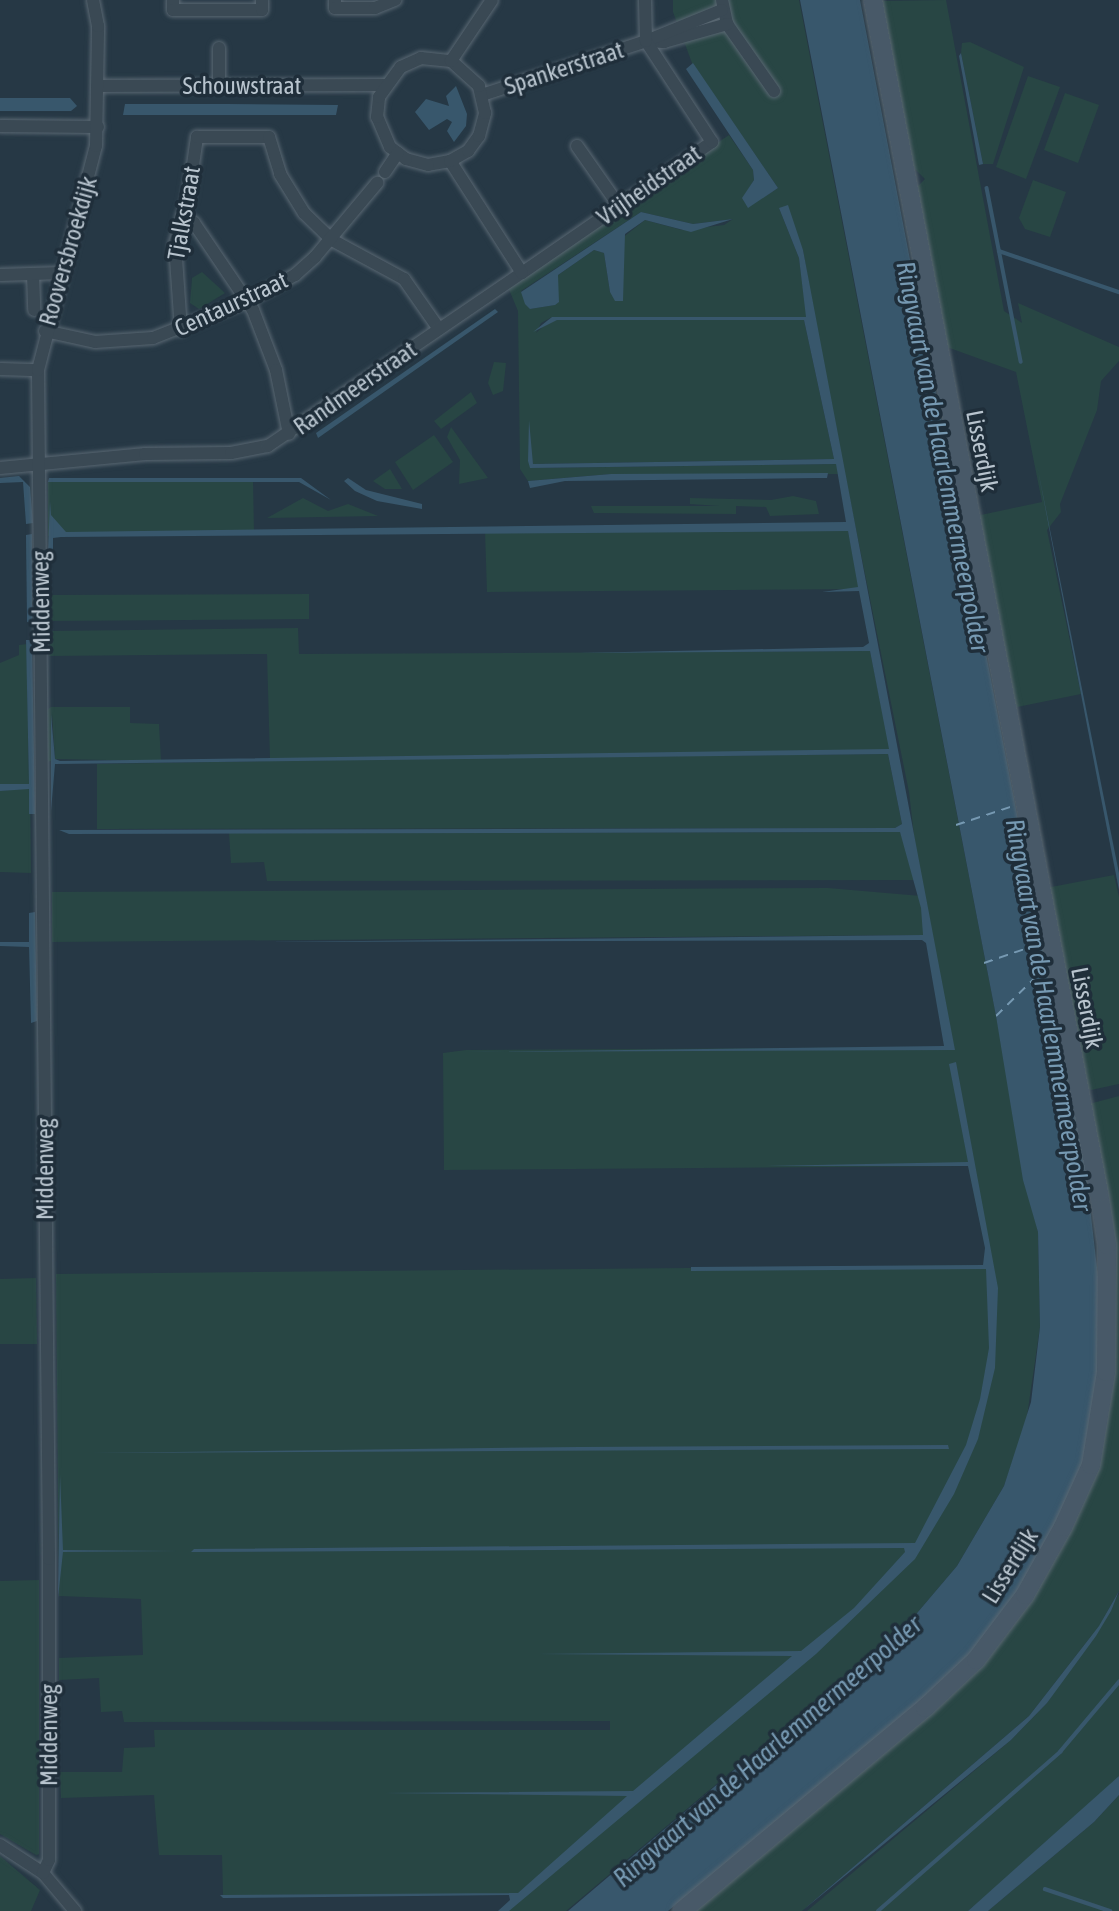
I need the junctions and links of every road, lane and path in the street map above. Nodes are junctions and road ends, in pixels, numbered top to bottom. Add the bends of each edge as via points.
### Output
1 (93, 0) edge
2 (173, 0) edge
3 (262, 0) edge
4 (335, 0) edge
5 (395, 0) edge
6 (492, 0) edge
7 (645, 0) edge
8 (873, 0) edge
9 (722, 5) edge
10 (727, 24) junction
11 (646, 41) junction
12 (219, 48) dead end
13 (451, 61) junction
14 (384, 85) junction
15 (99, 86) junction
16 (219, 86) junction
17 (775, 91) dead end
18 (482, 95) junction
19 (0, 126) edge
20 (98, 127) junction
21 (577, 146) dead end
22 (398, 153) junction
23 (450, 161) junction
24 (619, 206) junction
25 (182, 216) junction
26 (332, 240) junction
27 (522, 272) junction
28 (62, 273) junction
29 (33, 274) junction
30 (0, 275) edge
31 (247, 301) junction
32 (34, 310) dead end
33 (439, 328) junction
34 (181, 330) junction
35 (45, 331) junction
36 (0, 369) edge
37 (38, 369) junction
38 (289, 434) junction
39 (38, 463) junction
40 (0, 468) edge
41 (0, 1845) edge
42 (43, 1873) junction
43 (75, 1911) edge
44 (682, 1911) edge

1 - 15 street, Rooversbroekdijk
2 - 3 street via 173,10 262,10
4 - 5 street via 335,8 375,8
6 - 13 street
7 - 11 street
8 - 44 street, Lisserdijk via 1099,1194 1107,1245 1107,1372 1091,1465 1063,1527 1025,1595 976,1660
9 - 10 street
9 - 11 street, Spankerstraat
10 - 11 street, Spankerstraat via 664,42
10 - 17 street
11 - 18 street, Spankerstraat
11 - 24 street, Vrijheidstraat via 712,142
12 - 16 street
13 - 14 street via 421,58 401,66
13 - 18 street via 467,71
14 - 16 street, Schouwstraat
14 - 22 street via 377,117 381,131
15 - 16 street, Schouwstraat
15 - 20 street, Rooversbroekdijk
18 - 23 street via 485,113 479,136 468,151
19 - 20 street
20 - 28 street, Rooversbroekdijk via 92,167
21 - 24 street
22 - 23 street via 428,165
22 - 26 street, Centaurstraat
23 - 27 street
24 - 27 street, Vrijheidstraat
25 - 26 street, Tjalkstraat via 197,137 269,137 293,199
25 - 31 street via 194,223
25 - 34 street, Tjalkstraat via 173,271
26 - 31 street, Centaurstraat via 295,275
26 - 33 street via 404,279
27 - 33 street, Randmeerstraat
28 - 29 street
28 - 35 street, Rooversbroekdijk
29 - 30 street
29 - 32 street
31 - 34 street, Centaurstraat
31 - 38 street via 276,370
33 - 38 street, Randmeerstraat
34 - 35 street, Centaurstraat via 153,338 95,342
35 - 37 street, Rooversbroekdijk
36 - 37 street
37 - 39 street, Rooversbroekdijk
38 - 39 street, Randmeerstraat via 250,451
39 - 40 street
39 - 42 street, Middenweg via 49,1573 50,1860
41 - 42 street
42 - 43 street

